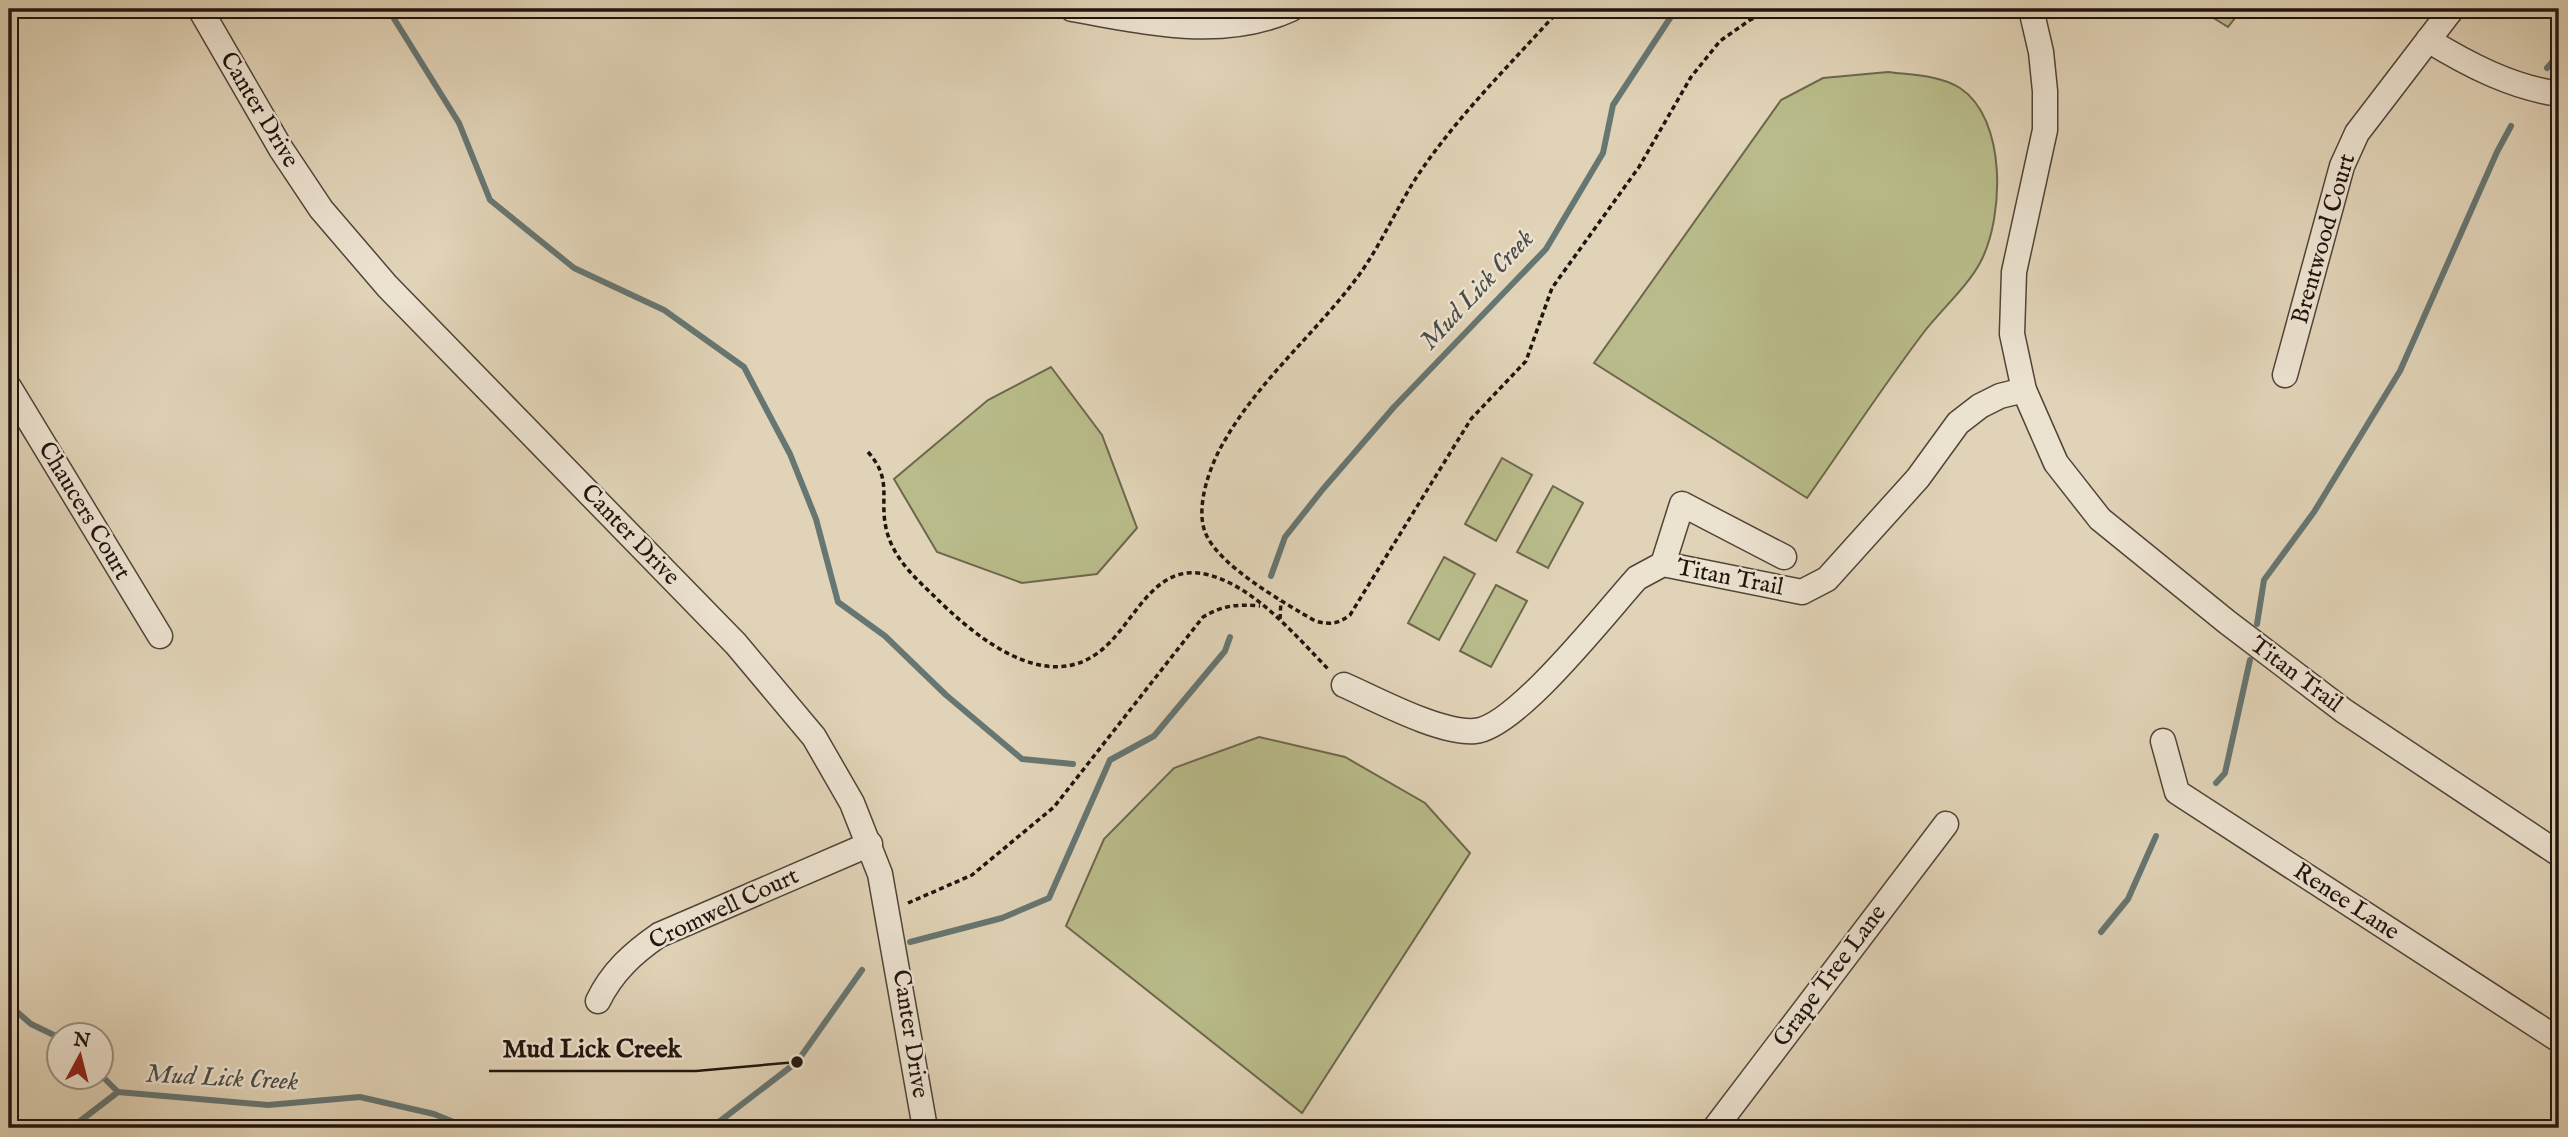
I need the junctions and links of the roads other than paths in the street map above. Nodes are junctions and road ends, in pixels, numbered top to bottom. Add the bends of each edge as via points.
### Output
1 (200, 9) edge
2 (1072, 9) edge
3 (1291, 9) edge
4 (2031, 9) edge
5 (2452, 9) edge
6 (2428, 40) junction
7 (2559, 94) edge
8 (2285, 375) dead end
9 (9, 387) edge
10 (2024, 390) junction
11 (1784, 557) dead end
12 (1663, 564) junction
13 (160, 636) dead end
14 (1343, 685) road end
15 (2163, 741) dead end
16 (1945, 824) dead end
17 (870, 844) junction
18 (2559, 854) edge
19 (598, 1001) dead end
20 (2559, 1040) edge
21 (925, 1128) edge
22 (1714, 1128) edge

1 - 17 street, Canter Drive via 321,209 387,286 777,689 839,777
2 - 3 street via 1191,27 1248,22
4 - 10 street, Titan Trail via 2046,91 2045,131 2012,290 2011,334
5 - 6 street, Brentwood Court
6 - 7 street via 2469,65 2512,83
6 - 8 street, Brentwood Court via 2357,133 2342,166
9 - 13 street, Chaucers Court
10 - 12 street, Titan Trail via 1980,406 1958,423 1918,478 1827,579 1802,592
10 - 18 street, Titan Trail via 2056,463 2100,519 2344,711
11 - 12 street via 1682,504
12 - 14 street, Titan Trail via 1637,578 1520,707 1495,725 1474,731 1430,723
15 - 20 street, Renee Lane via 2177,792
16 - 22 street, Grape Tree Lane
17 - 19 street, Cromwell Court via 659,935 618,969
17 - 21 street, Canter Drive via 888,911

